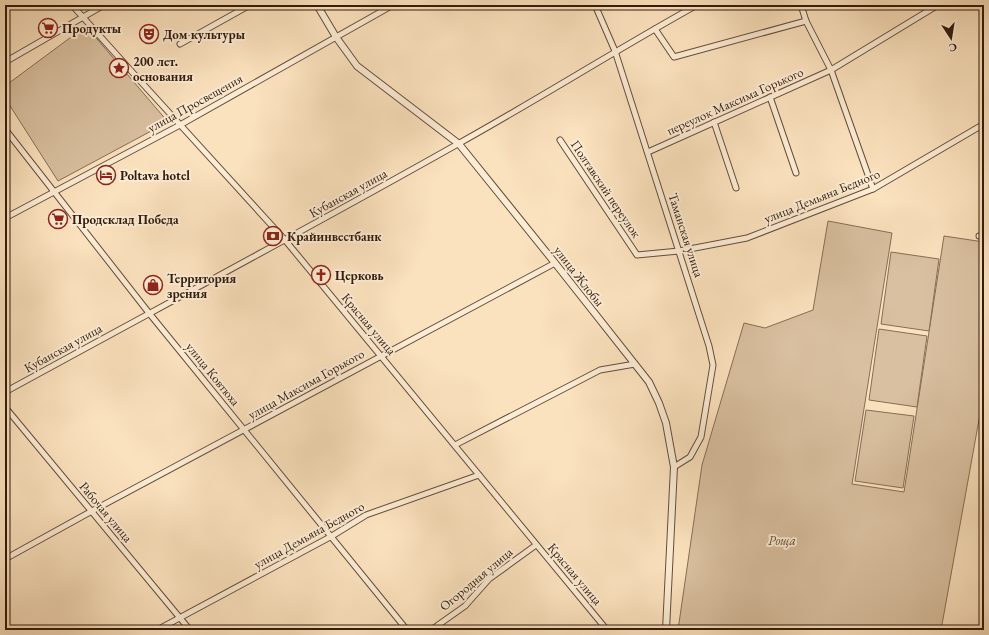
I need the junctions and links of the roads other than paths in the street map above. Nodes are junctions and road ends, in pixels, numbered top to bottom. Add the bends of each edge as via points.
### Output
1 (72, 5) edge
2 (104, 5) edge
3 (250, 5) edge
4 (317, 5) edge
5 (393, 5) edge
6 (595, 5) edge
7 (697, 5) edge
8 (801, 5) edge
9 (938, 5) edge
10 (83, 17) junction
11 (806, 21) junction
12 (655, 29) junction
13 (336, 37) junction
14 (180, 44) dead end
15 (615, 51) junction
16 (5, 62) edge
17 (831, 70) junction
18 (770, 97) junction
19 (714, 122) junction
20 (984, 124) edge
21 (180, 125) junction
22 (5, 129) edge
23 (560, 140) dead end
24 (459, 144) junction
25 (648, 152) junction
26 (796, 173) dead end
27 (736, 188) dead end
28 (873, 189) junction
29 (53, 192) junction
30 (5, 218) edge
31 (285, 240) junction
32 (679, 251) junction
33 (555, 263) junction
34 (149, 313) junction
35 (381, 356) junction
36 (635, 364) junction
37 (5, 392) edge
38 (5, 408) edge
39 (245, 430) junction
40 (455, 445) junction
41 (674, 468) junction
42 (479, 475) junction
43 (92, 511) junction
44 (332, 536) junction
45 (536, 545) junction
46 (5, 559) edge
47 (181, 618) junction
48 (157, 630) edge
49 (190, 630) edge
50 (406, 630) edge
51 (431, 630) edge
52 (607, 630) edge
53 (666, 630) edge

1 - 10 street, Красная улица
2 - 10 street
3 - 14 street
4 - 13 street, улица Жлобы
5 - 13 street, улица Просвещения
6 - 15 street, Таманская улица
7 - 12 street, Кубанская улица
8 - 11 street
9 - 17 street
10 - 16 street
10 - 21 street, Красная улица
11 - 12 street via 674,58
11 - 17 street
12 - 15 street, Кубанская улица
13 - 21 street, улица Просвещения
13 - 24 street, улица Жлобы via 357,66
15 - 24 street, Кубанская улица
15 - 25 street, Таманская улица
17 - 18 street, переулок Максима Горького
17 - 28 street
18 - 19 street, переулок Максима Горького
18 - 26 street
19 - 25 street, переулок Максима Горького
19 - 27 street
20 - 28 street, улица Демьяна Бедного
21 - 29 street, улица Просвещения
21 - 31 street, Красная улица
22 - 29 street, улица Ковтюха
23 - 32 street, Полтавский переулок via 637,255
24 - 31 street, Кубанская улица
24 - 33 street, улица Жлобы
25 - 32 street, Таманская улица
28 - 32 street, улица Демьяна Бедного via 747,238
29 - 30 street, улица Просвещения
29 - 34 street, улица Ковтюха
31 - 34 street, Кубанская улица
31 - 35 street, Красная улица
32 - 41 street, Таманская улица via 713,365 701,437 690,457
33 - 35 street, улица Максима Горького
33 - 36 street, улица Жлобы
34 - 37 street, Кубанская улица
34 - 39 street, улица Ковтюха
35 - 39 street, улица Максима Горького
35 - 40 street, Красная улица
36 - 40 street via 600,370
36 - 41 street, улица Жлобы via 649,382 659,403 666,423
38 - 43 street, Рабочая улица
39 - 43 street, улица Максима Горького
39 - 44 street, улица Ковтюха
40 - 42 street, Красная улица
41 - 53 street, улица Жлобы
42 - 44 street, улица Демьяна Бедного via 366,515
42 - 45 street, Красная улица
43 - 46 street, улица Максима Горького
43 - 47 street, Рабочая улица
44 - 47 street, улица Демьяна Бедного
44 - 50 street, улица Ковтюха
45 - 51 street, Огородная улица via 489,579 465,606
45 - 52 street, Красная улица
47 - 48 street, улица Демьяна Бедного
47 - 49 street, Рабочая улица

